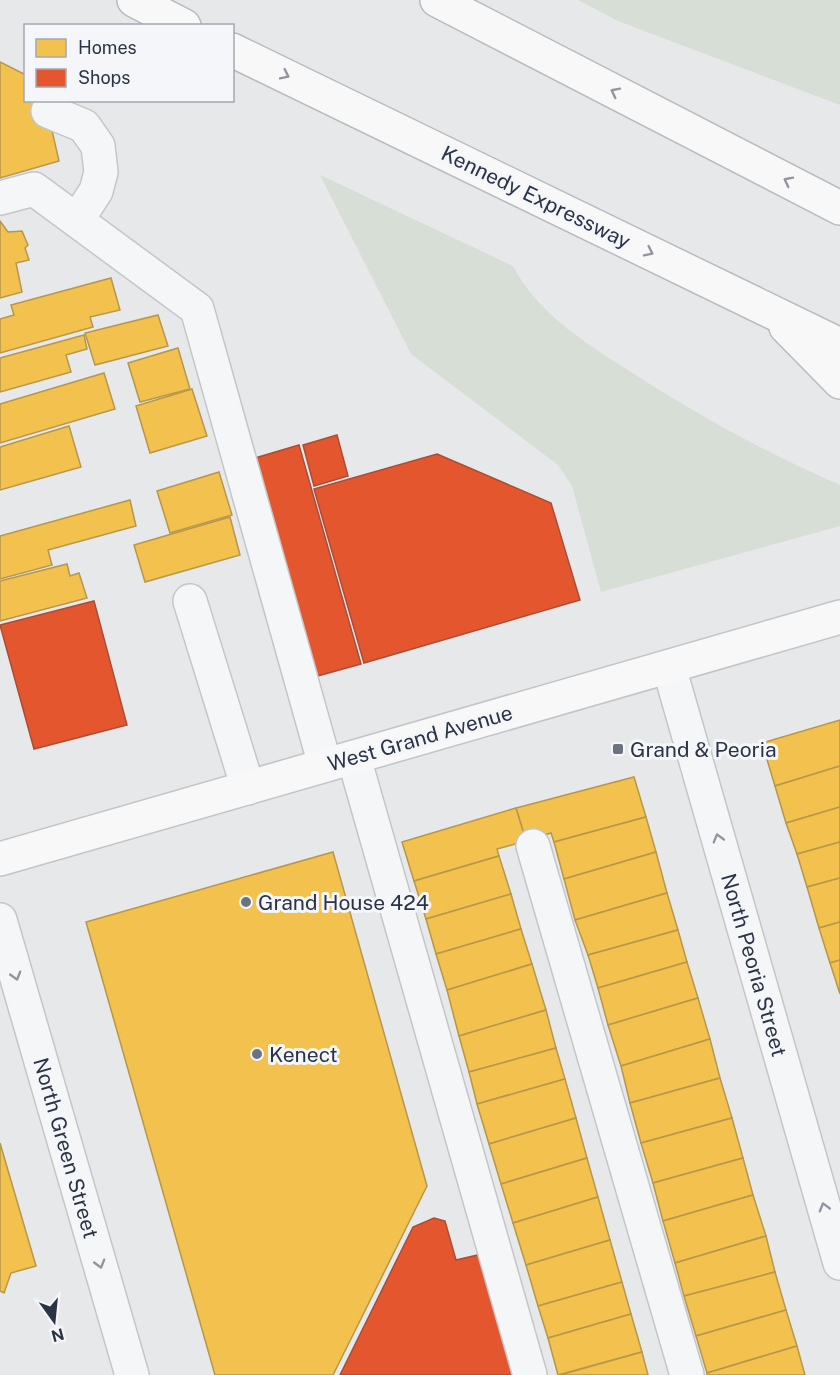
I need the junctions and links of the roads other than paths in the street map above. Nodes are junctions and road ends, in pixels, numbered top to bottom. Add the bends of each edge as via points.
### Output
1 (134, 0) edge
2 (437, 0) edge
3 (180, 24) edge
4 (234, 51) edge
5 (48, 111) dead end
6 (0, 198) edge
7 (840, 208) edge
8 (77, 220) junction
9 (770, 311) junction
10 (840, 345) edge
11 (840, 382) edge
12 (190, 601) dead end
13 (840, 617) edge
14 (669, 667) junction
15 (340, 761) junction
16 (248, 788) junction
17 (533, 846) dead end
18 (0, 859) edge
19 (0, 920) edge
20 (840, 1263) edge
21 (132, 1375) edge
22 (530, 1375) edge
23 (687, 1375) edge

1 - 3 main road
7 -> 2 main road
4 -> 9 main road, Kennedy Expressway
5 - 8 street via 84,126 98,146 101,172 96,191
6 - 8 street via 34,189
8 - 15 street via 196,309
9 - 10 main road, Kennedy Expressway
9 - 11 main road
12 - 16 street
13 - 14 main road, West Grand Avenue
14 - 15 main road, West Grand Avenue
20 -> 14 street, North Peoria Street
15 - 16 main road, West Grand Avenue
15 - 22 street
16 - 18 main road, West Grand Avenue
17 - 23 street
19 -> 21 street, North Green Street

